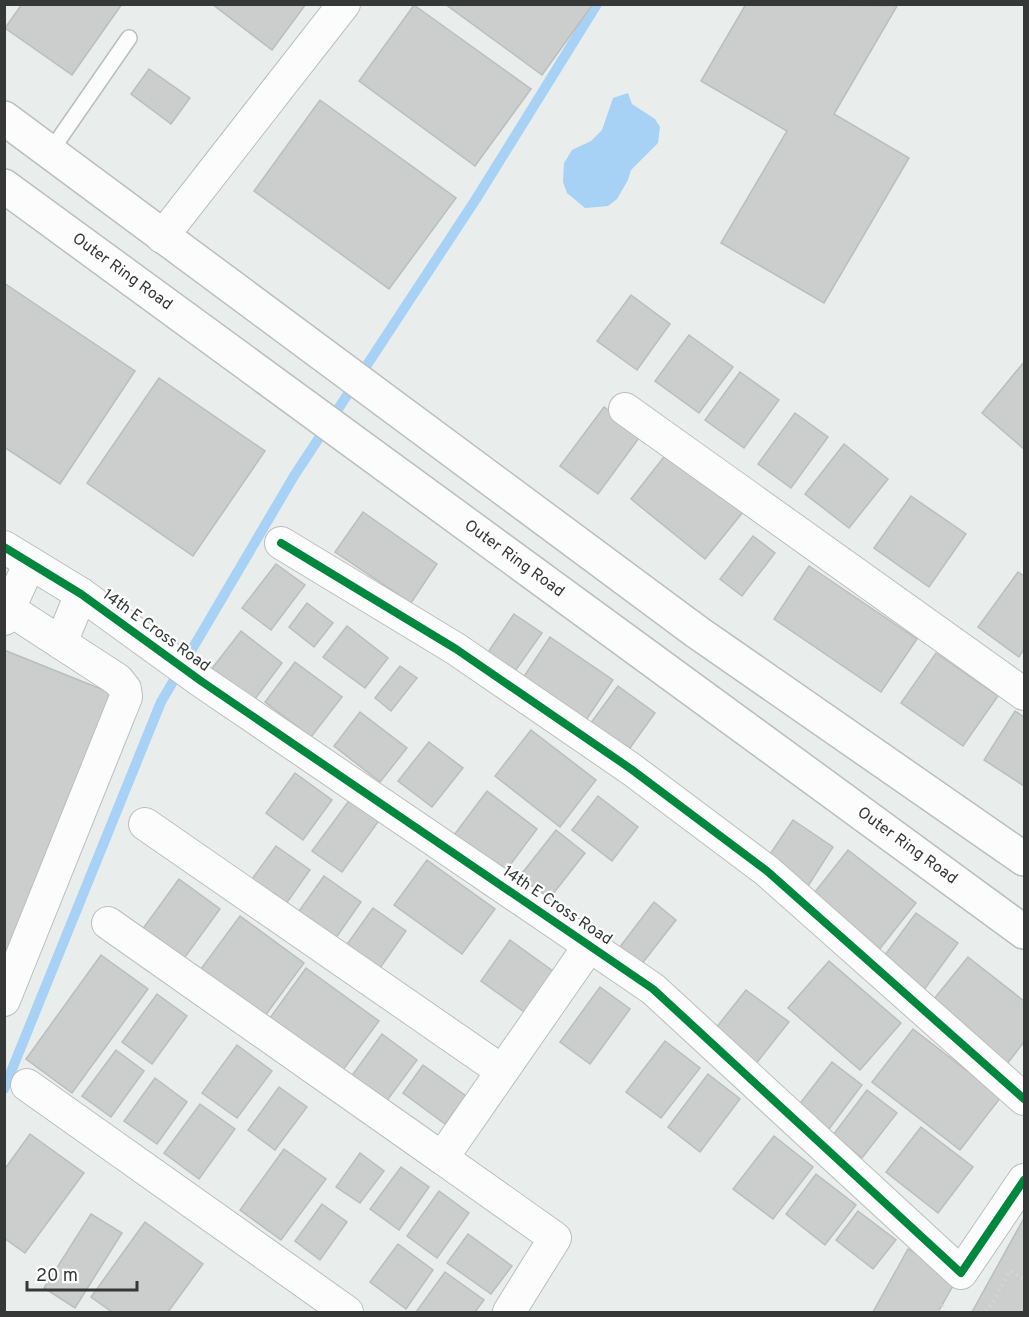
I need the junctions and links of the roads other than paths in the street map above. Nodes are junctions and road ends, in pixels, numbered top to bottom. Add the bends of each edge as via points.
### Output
1 (344, 4) edge
2 (129, 38) dead end
3 (4, 117) edge
4 (50, 152) junction
5 (4, 186) edge
6 (162, 237) junction
7 (625, 409) dead end
8 (281, 543) dead end
9 (17, 555) edge
10 (81, 594) junction
11 (7, 614) edge
12 (61, 643) junction
13 (1024, 694) edge
14 (145, 824) dead end
15 (1024, 859) edge
16 (108, 923) dead end
17 (1024, 932) edge
18 (590, 945) junction
19 (4, 1000) edge
20 (501, 1071) junction
21 (27, 1085) dead end
22 (1024, 1099) edge
23 (442, 1158) junction
24 (1024, 1180) edge
25 (347, 1312) edge
26 (509, 1312) edge

1 - 6 street
2 - 4 lane
3 - 4 highway
4 - 6 highway
5 - 17 highway, Outer Ring Road
6 - 15 highway via 697,632
7 - 13 street
8 - 22 street via 456,649 649,783 767,871
9 - 10 street, 14th E Cross Road
9 - 11 street
10 - 12 street
10 - 18 street, 14th E Cross Road via 201,681
11 - 12 street
12 - 19 street via 118,680 126,689 126,697
14 - 20 street
16 - 23 street
18 - 20 street
18 - 24 street, 14th E Cross Road via 653,990 961,1273
20 - 23 street
21 - 25 street
23 - 26 street via 555,1238

